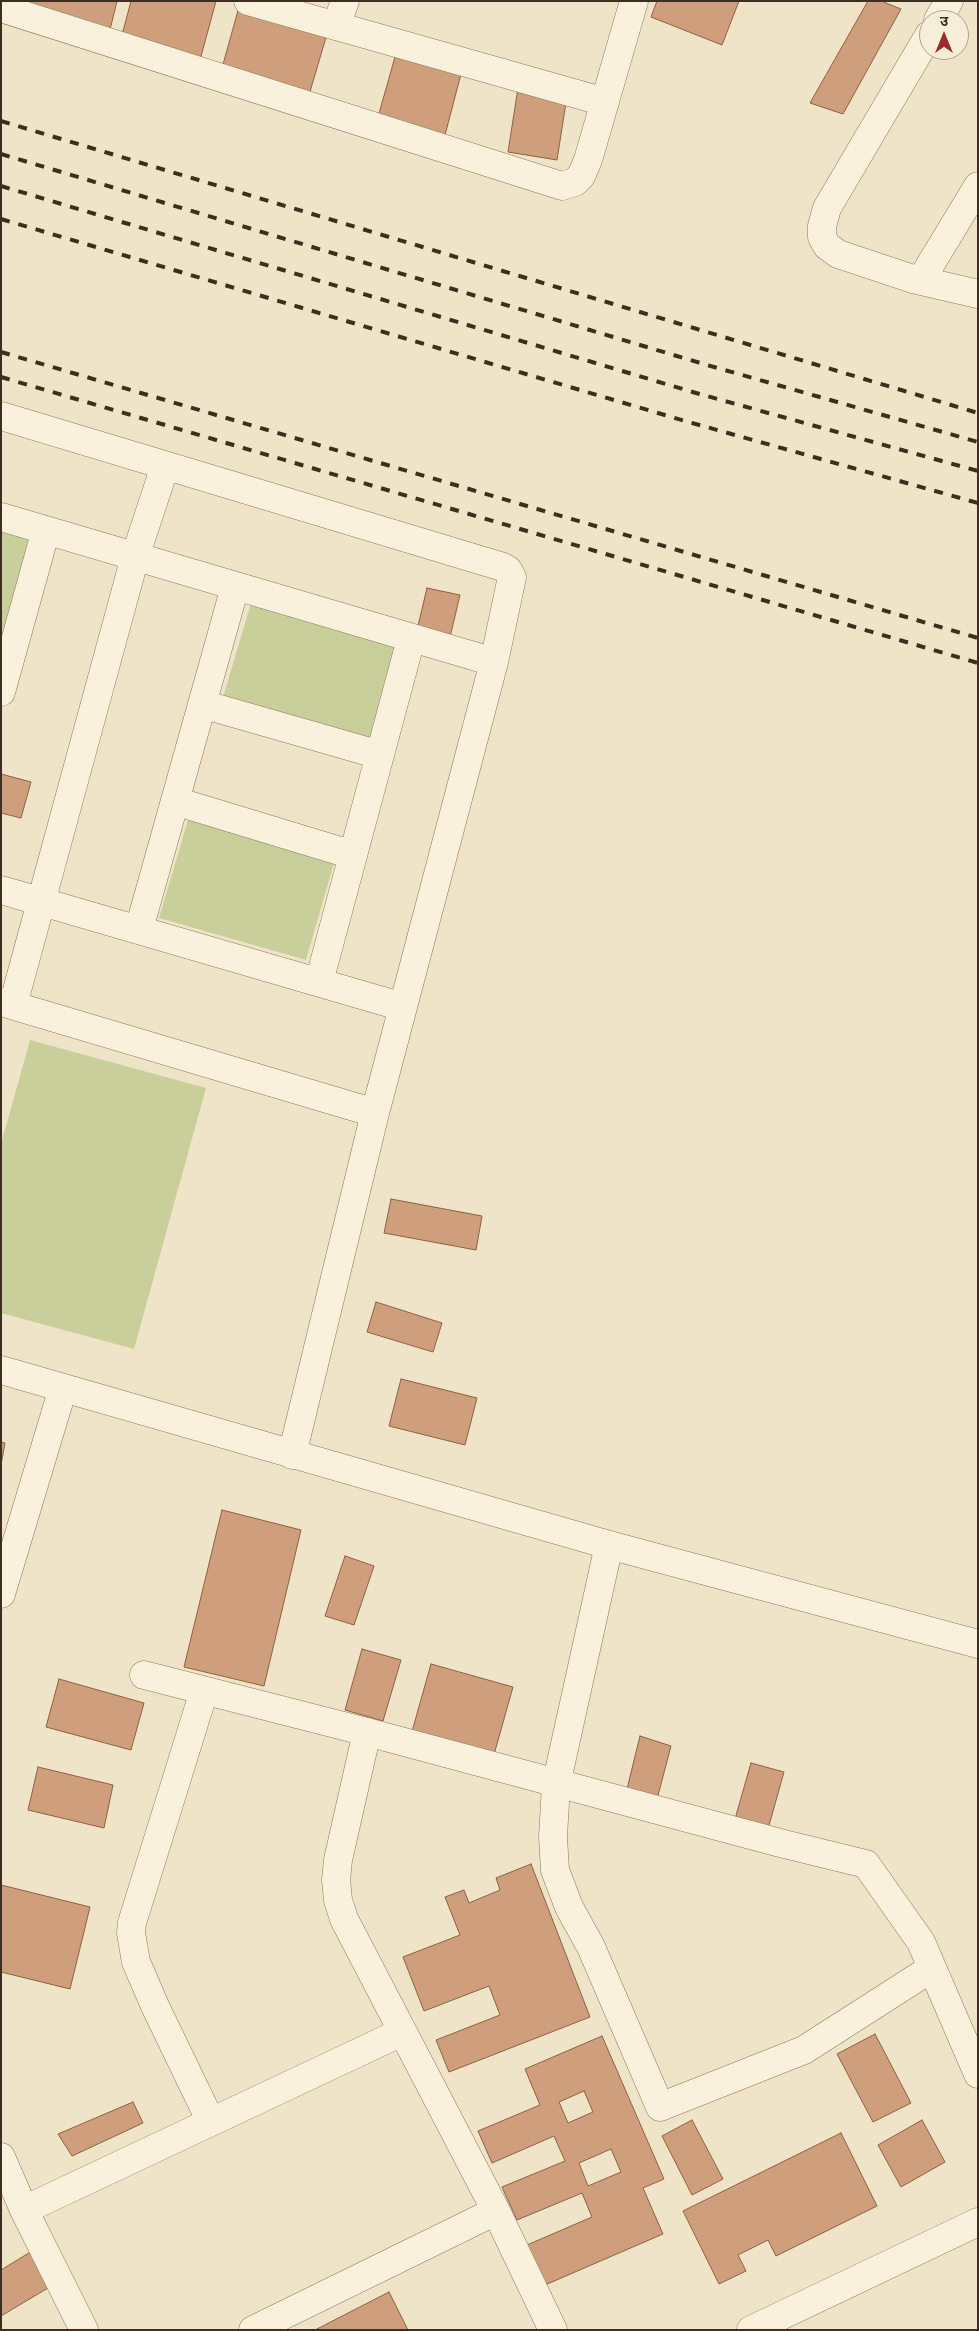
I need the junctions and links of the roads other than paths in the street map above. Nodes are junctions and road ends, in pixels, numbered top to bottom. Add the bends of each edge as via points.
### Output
1 (248, 1) edge
2 (634, 1) edge
3 (1, 8) edge
4 (340, 14) edge
5 (919, 52) edge
6 (605, 102) junction
7 (978, 186) edge
8 (922, 280) junction
9 (978, 294) edge
10 (1, 416) edge
11 (165, 466) junction
12 (1, 517) edge
13 (46, 530) junction
14 (135, 557) junction
15 (235, 587) junction
16 (411, 639) junction
17 (7, 649) edge
18 (494, 662) junction
19 (1, 692) edge
20 (202, 704) junction
21 (380, 755) junction
22 (175, 801) junction
23 (353, 855) junction
24 (1, 890) edge
25 (41, 902) junction
26 (139, 930) junction
27 (319, 982) junction
28 (7, 1003) edge
29 (403, 1007) junction
30 (375, 1113) junction
31 (1, 1370) edge
32 (63, 1388) junction
33 (292, 1455) junction
34 (609, 1545) junction
35 (1, 1594) edge
36 (978, 1644) edge
37 (144, 1675) dead end
38 (204, 1690) junction
39 (366, 1732) junction
40 (556, 1785) junction
41 (932, 1968) junction
42 (402, 2032) junction
43 (978, 2074) edge
44 (211, 2122) junction
45 (1, 2157) edge
46 (24, 2210) junction
47 (496, 2210) junction
48 (978, 2222) edge
49 (760, 2328) edge
50 (84, 2330) edge
51 (253, 2330) edge
52 (553, 2330) edge

1 - 4 street
2 - 6 street
3 - 6 street via 562,186 575,182 584,171
4 - 6 street
5 - 8 street via 827,208 822,237 827,246 838,254
7 - 8 street
8 - 9 street
10 - 11 street
11 - 14 street
11 - 18 street via 507,569 512,581
12 - 13 street
13 - 14 street
13 - 17 street
14 - 15 street
14 - 25 street
15 - 16 street
15 - 20 street
16 - 18 street
16 - 21 street
17 - 19 street
18 - 29 street
20 - 21 street
20 - 22 street
21 - 23 street
22 - 23 street
22 - 26 street
23 - 27 street
24 - 25 street
25 - 26 street
25 - 28 street
26 - 27 street
27 - 29 street
28 - 30 street
29 - 30 street
30 - 33 street
31 - 32 street
32 - 33 street
32 - 35 street
33 - 34 street
34 - 36 street
34 - 40 street
37 - 38 street
38 - 39 street
38 - 44 street via 131,1933 136,1962
39 - 40 street
39 - 42 street via 338,1860 338,1900 344,1919
40 - 41 street via 866,1864 921,1942
40 - 41 street via 555,1870 569,1907 592,1947 660,2107 804,2050
41 - 43 street
42 - 44 street
42 - 47 street
44 - 46 street
45 - 46 street
46 - 50 street
47 - 51 street
47 - 52 street
48 - 49 street

